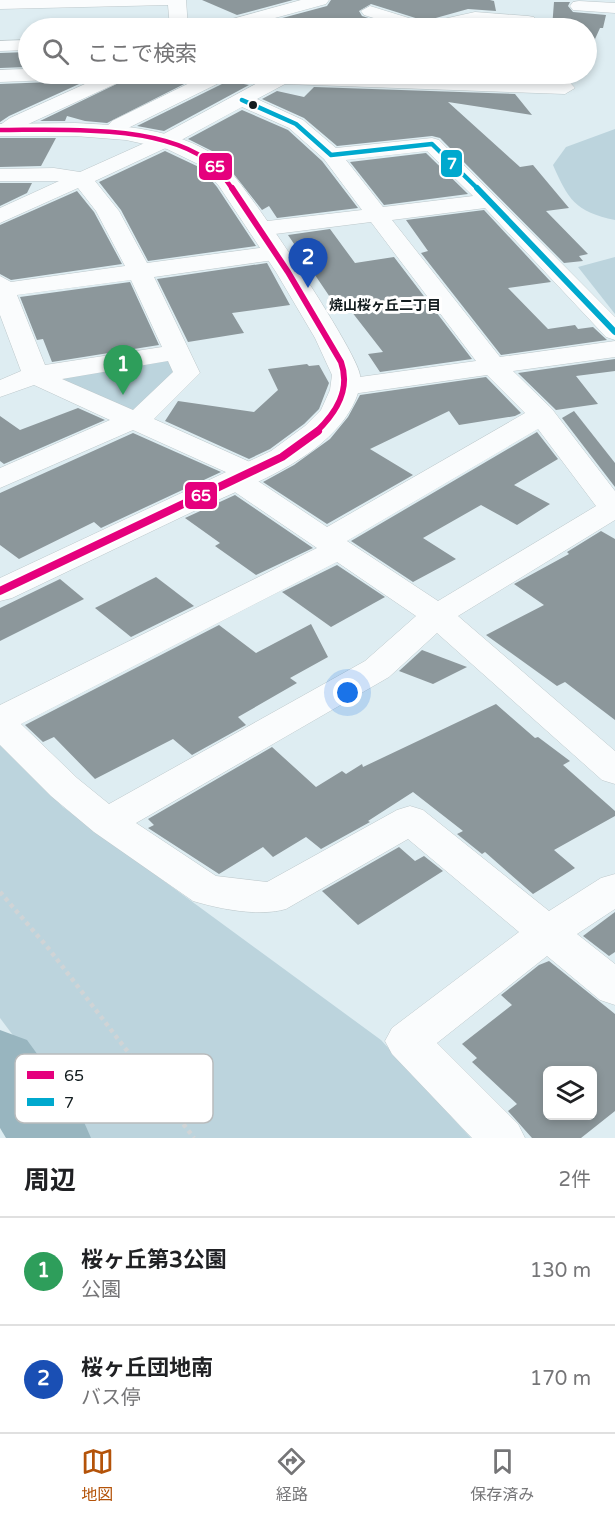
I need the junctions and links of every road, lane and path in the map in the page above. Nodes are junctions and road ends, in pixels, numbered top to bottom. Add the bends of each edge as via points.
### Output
1 (320, 0) edge
2 (579, 3) edge
3 (0, 4) edge
4 (475, 8) edge
5 (615, 8) edge
6 (370, 11) dead end
7 (177, 18) edge
8 (256, 18) edge
9 (392, 18) edge
10 (450, 18) edge
11 (516, 18) edge
12 (578, 18) edge
13 (18, 45) edge
14 (0, 46) edge
15 (18, 75) edge
16 (0, 76) edge
17 (99, 84) edge
18 (195, 84) edge
19 (268, 84) edge
20 (522, 84) edge
21 (561, 84) edge
22 (242, 100) junction
23 (3, 130) edge
24 (110, 133) junction
25 (165, 141) junction
26 (331, 155) junction
27 (0, 175) edge
28 (82, 179) junction
29 (490, 201) junction
30 (377, 215) junction
31 (0, 216) edge
32 (259, 229) junction
33 (274, 253) junction
34 (140, 273) junction
35 (1, 287) edge
36 (615, 332) edge
37 (615, 349) edge
38 (176, 352) junction
39 (495, 368) junction
40 (36, 375) junction
41 (345, 387) junction
42 (0, 389) edge
43 (542, 415) junction
44 (132, 420) junction
45 (242, 476) junction
46 (0, 479) edge
47 (614, 509) edge
48 (332, 545) junction
49 (0, 591) edge
50 (437, 615) junction
51 (0, 722) edge
52 (615, 771) edge
53 (107, 822) junction
54 (615, 889) edge
55 (0, 892) edge
56 (549, 932) junction
57 (615, 988) edge
58 (130, 1054) edge
59 (182, 1123) edge
60 (194, 1138) edge
61 (502, 1138) edge

1 - 8 street
2 - 5 street
2 - 12 street
3 - 7 street via 177,0
4 - 10 street
4 - 11 street
6 - 9 street
13 - 14 street
15 - 16 street
17 - 23 street
18 - 24 street
19 - 22 street
20 - 21 street via 565,88
22 - 25 street
22 - 26 street via 296,124
23 - 24 street
24 - 25 street
25 - 28 street
25 - 32 street via 199,154 215,167
26 - 29 street via 428,143
26 - 30 street
27 - 28 street
28 - 31 street
28 - 34 street via 92,186
29 - 30 street
29 - 36 street
30 - 32 street
30 - 39 street
32 - 33 street
33 - 34 street
33 - 41 street via 321,322 347,371
34 - 35 street
34 - 38 street
35 - 40 street
37 - 39 street
38 - 40 street
38 - 44 street via 187,373 142,416
39 - 41 street
39 - 43 street
40 - 42 street
40 - 44 street
41 - 45 street via 342,403 323,429
43 - 47 street
43 - 48 street
44 - 45 street
44 - 46 street
45 - 48 street
45 - 49 street
47 - 50 street
48 - 50 street
48 - 51 street
50 - 52 street
50 - 53 street via 377,669
51 - 53 street via 64,787
53 - 56 street via 207,890 272,898 410,820
54 - 56 street
55 - 58 path
56 - 57 street
56 - 61 street via 406,1041
59 - 60 path

